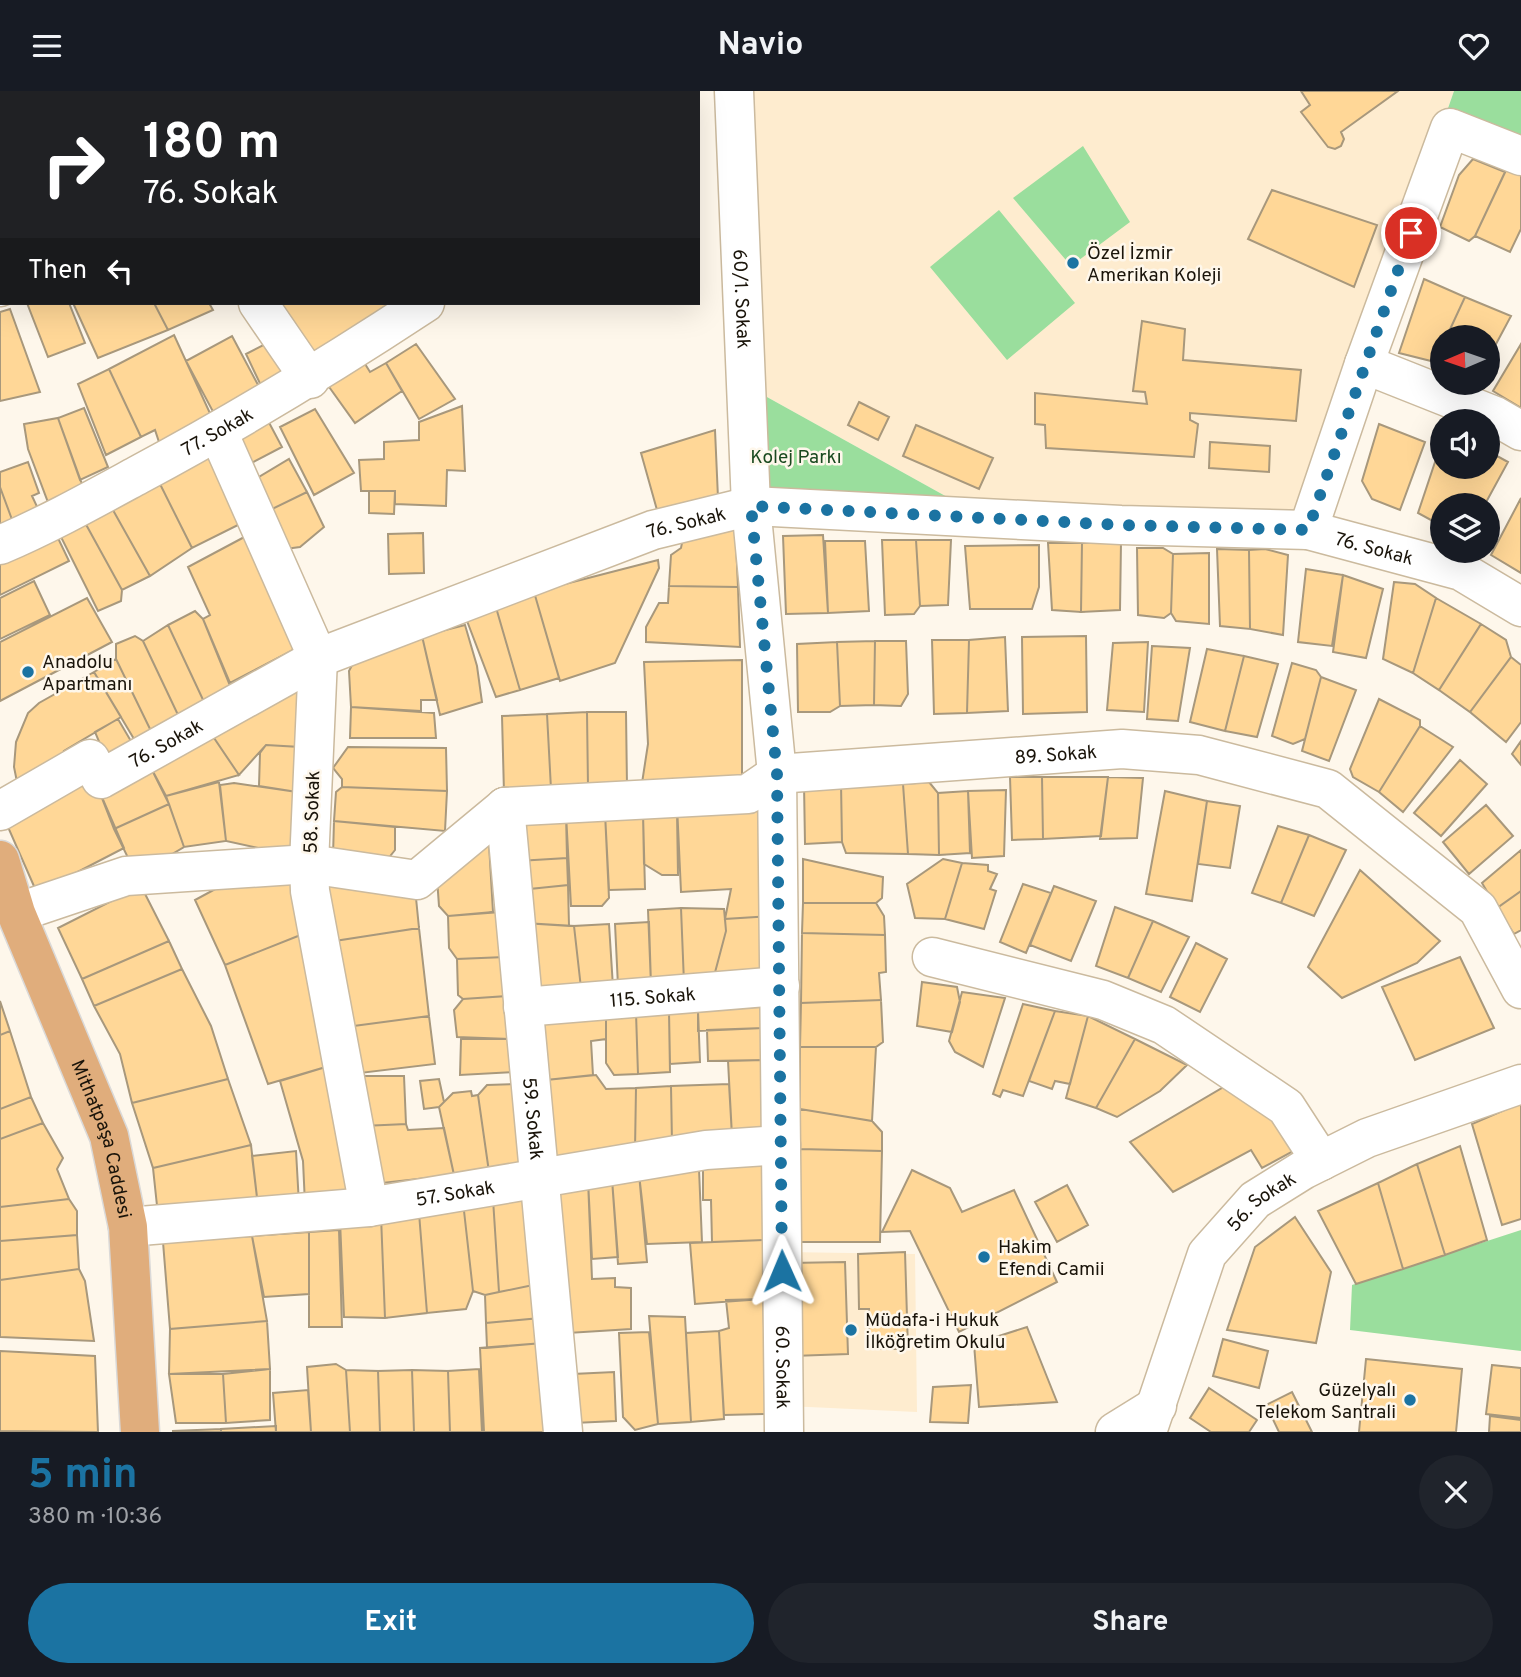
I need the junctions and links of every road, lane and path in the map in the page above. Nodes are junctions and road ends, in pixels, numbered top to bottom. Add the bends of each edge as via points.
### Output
1 (734, 91) edge
2 (1521, 156) edge
3 (259, 305) edge
4 (422, 305) edge
5 (1364, 364) junction
6 (310, 379) junction
7 (1521, 431) edge
8 (218, 432) junction
9 (751, 506) junction
10 (1308, 530) junction
11 (0, 545) edge
12 (1521, 607) edge
13 (318, 657) junction
14 (777, 774) junction
15 (505, 807) junction
16 (0, 810) edge
17 (0, 860) edge
18 (309, 864) junction
19 (16, 913) junction
20 (932, 957) dead end
21 (780, 986) junction
22 (1521, 989) edge
23 (523, 1007) junction
24 (1521, 1084) edge
25 (781, 1145) junction
26 (1321, 1161) junction
27 (539, 1179) junction
28 (369, 1207) junction
29 (128, 1227) junction
30 (1161, 1423) edge
31 (139, 1432) edge
32 (564, 1432) edge
33 (784, 1432) edge
34 (1115, 1432) edge

1 - 9 street, 60/1. Sokak
2 - 5 street via 1460,132
3 - 6 street
4 - 6 street, 77. Sokak
5 - 7 street via 1495,416
5 - 10 street
6 - 8 street, 77. Sokak
8 - 11 street, 77. Sokak via 41,528
8 - 13 street, 58. Sokak
9 - 10 street, 76. Sokak
9 - 13 street, 76. Sokak via 653,530
9 - 14 street, 60. Sokak
10 - 12 street, 76. Sokak via 1461,571
13 - 16 street, 76. Sokak via 101,779 90,759
13 - 18 street, 58. Sokak
14 - 15 street via 748,794
14 - 21 street, 60. Sokak
14 - 22 street, 89. Sokak via 1122,749 1199,755 1328,789 1478,909
15 - 18 street via 417,880
15 - 23 street, 59. Sokak
17 - 19 main road, Mithatpaşa Caddesi
18 - 19 street via 126,876
18 - 28 street, 58. Sokak via 310,891
19 - 29 main road, Mithatpaşa Caddesi via 109,1136
20 - 26 street via 1102,1000 1164,1024 1286,1107
21 - 23 street, 115. Sokak
21 - 25 street, 60. Sokak
23 - 27 street, 59. Sokak
24 - 26 street, 56. Sokak via 1367,1137
25 - 27 street, 57. Sokak via 706,1150
25 - 33 street, 60. Sokak
26 - 30 street, 56. Sokak via 1255,1200 1207,1254
27 - 28 street, 57. Sokak
27 - 32 street, 59. Sokak
28 - 29 street, 57. Sokak
29 - 31 main road, Mithatpaşa Caddesi
30 - 34 street, 56. Sokak

